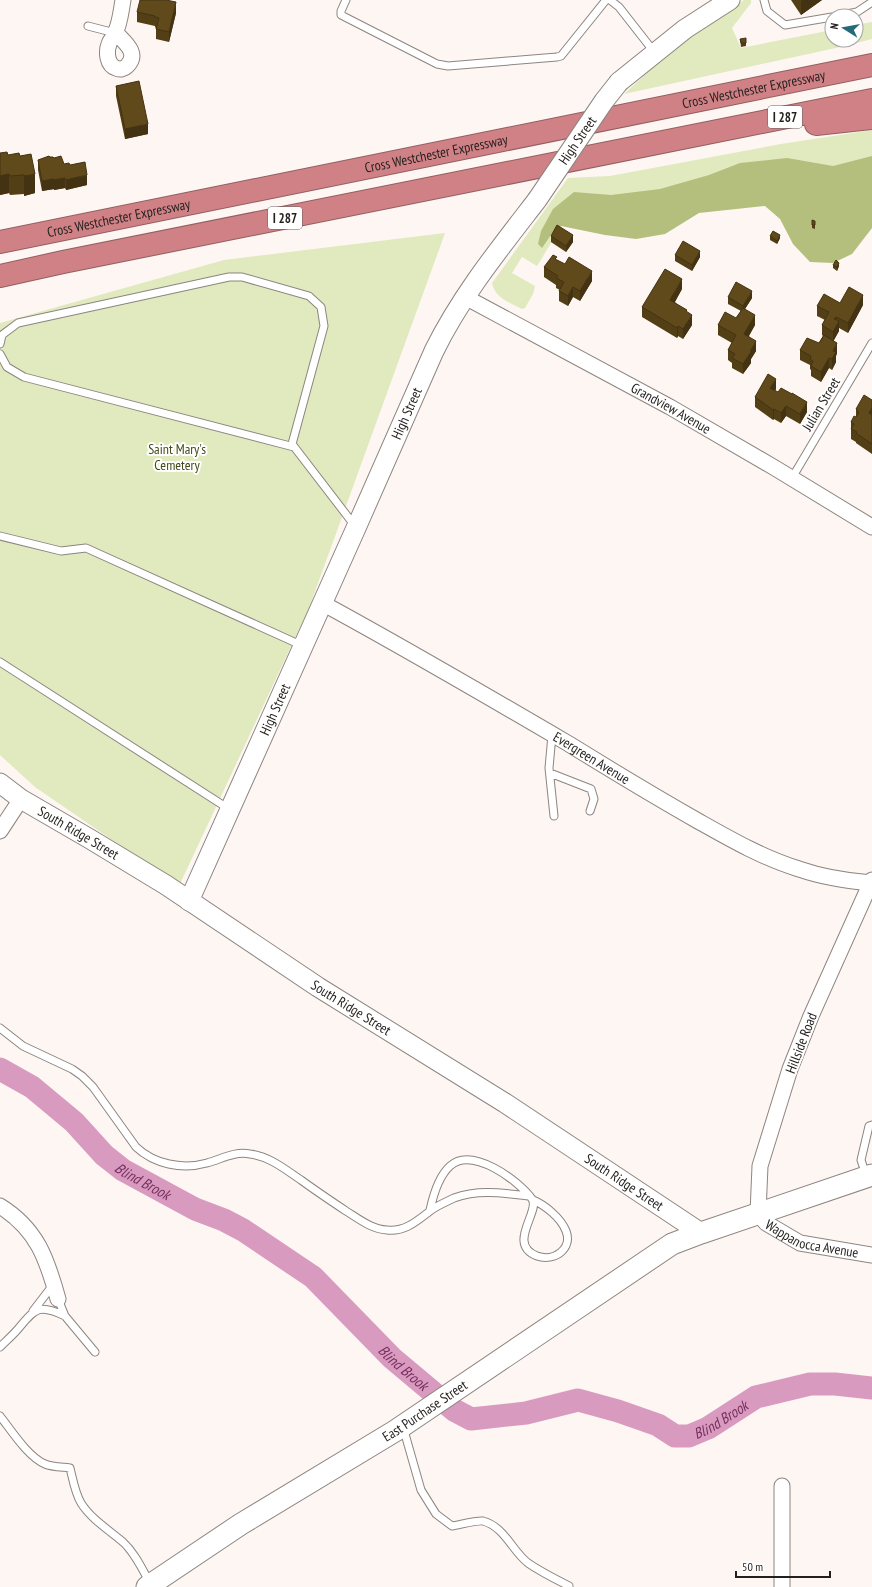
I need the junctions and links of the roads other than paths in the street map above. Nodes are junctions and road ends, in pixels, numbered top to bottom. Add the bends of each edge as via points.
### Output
1 (123, 0) edge
2 (346, 0) edge
3 (606, 0) edge
4 (610, 0) edge
5 (730, 0) edge
6 (764, 0) edge
7 (872, 2) edge
8 (863, 8) edge
9 (824, 18) edge
10 (88, 26) dead end
11 (116, 33) joint
12 (655, 53) junction
13 (872, 54) edge
14 (863, 67) edge
15 (872, 100) edge
16 (872, 118) edge
17 (699, 135) junction
18 (0, 242) edge
19 (0, 276) edge
20 (465, 297) junction
21 (872, 343) edge
22 (0, 344) edge
23 (0, 354) edge
24 (294, 447) junction
25 (792, 478) junction
26 (872, 527) edge
27 (356, 528) junction
28 (0, 536) edge
29 (322, 603) junction
30 (303, 646) junction
31 (0, 662) edge
32 (552, 735) junction
33 (550, 774) junction
34 (0, 783) edge
35 (20, 799) junction
36 (230, 809) junction
37 (590, 811) dead end
38 (554, 816) dead end
39 (0, 831) edge
40 (871, 882) edge
41 (189, 901) junction
42 (0, 1028) edge
43 (872, 1125) edge
44 (869, 1175) edge
45 (531, 1198) junction
46 (0, 1206) edge
47 (430, 1210) junction
48 (758, 1213) junction
49 (701, 1233) junction
50 (872, 1252) edge
51 (54, 1284) junction
52 (58, 1299) joint
53 (33, 1311) junction
54 (65, 1316) junction
55 (0, 1347) edge
56 (95, 1352) dead end
57 (0, 1416) edge
58 (402, 1425) junction
59 (782, 1486) dead end
60 (148, 1586) edge
61 (569, 1586) dead end
62 (782, 1587) edge

1 - 11 street
2 - 3 lane via 341,15 437,64 448,66 561,56
4 - 12 lane via 619,7
5 - 12 street, High Street via 685,29
6 - 9 lane via 767,12 785,25
7 - 8 lane
10 - 11 lane
12 - 20 street, High Street, bridge via 619,82 604,101
13 - 14 highway
14 - 18 highway, Cross Westchester Expressway / I 287
15 - 17 highway, I 287
16 - 17 highway
17 - 19 highway, I 287
20 - 25 street, Grandview Avenue via 664,404
20 - 27 street, High Street via 445,327
21 - 25 lane, Julian Street
22 - 24 lane via 2,335 18,323 229,277 242,277 309,296 321,307 324,326 292,444
23 - 24 lane via 7,367 24,377
24 - 27 lane
25 - 26 street, Grandview Avenue
27 - 29 street, High Street
28 - 30 lane via 60,552 86,548
29 - 30 street, High Street
29 - 32 street, Evergreen Avenue
30 - 36 street, High Street
31 - 36 lane
32 - 33 lane
32 - 40 street, Evergreen Avenue via 653,796 764,856 826,877
33 - 37 lane via 591,789 594,799
33 - 38 lane
34 - 35 street, South Ridge Street
35 - 39 street
35 - 41 street, South Ridge Street
36 - 41 street, High Street
40 - 48 street, Hillside Road via 790,1069 760,1166
41 - 49 street, South Ridge Street via 318,987 505,1103
42 - 47 lane via 23,1046 82,1076 97,1093 128,1139 152,1158 168,1164 181,1165 205,1163 234,1153 261,1156 282,1167 357,1218 379,1229 398,1230 408,1227
43 - 44 lane via 869,1126 860,1160
44 - 48 main road
45 - 45 lane via 534,1207 524,1233 526,1245 535,1255 554,1257 564,1249 567,1232 556,1217
45 - 47 lane via 476,1192 455,1198
45 - 47 lane via 523,1188 497,1169 464,1159 446,1170
46 - 51 street via 13,1214 41,1248
48 - 49 main road, East Purchase Street
48 - 50 street, Wappanocca Avenue via 766,1224 800,1243
49 - 58 main road, East Purchase Street via 672,1244 650,1258
51 - 52 street
51 - 53 lane
52 - 54 lane
53 - 54 lane via 53,1310
53 - 55 lane
54 - 56 lane
57 - 60 lane via 36,1459 45,1465 70,1468 76,1493 82,1504 124,1543 140,1564
58 - 60 main road, East Purchase Street via 242,1524
58 - 61 lane via 422,1490 436,1514 452,1526 482,1521 498,1529 527,1562
59 - 62 street

